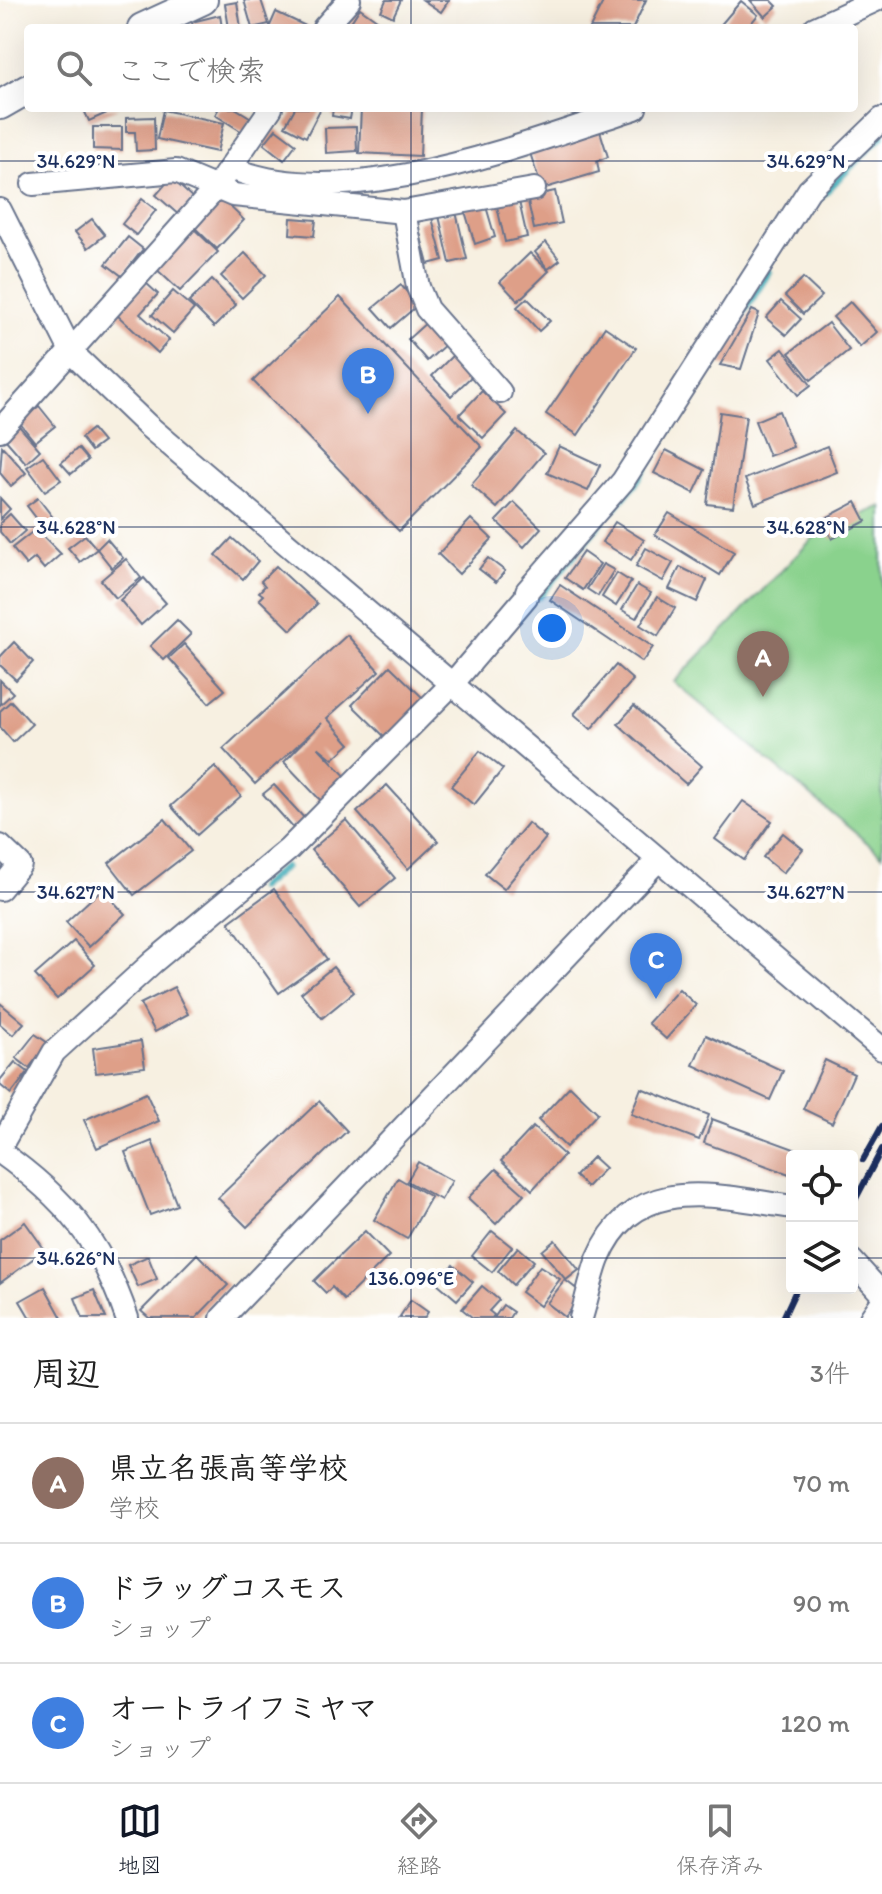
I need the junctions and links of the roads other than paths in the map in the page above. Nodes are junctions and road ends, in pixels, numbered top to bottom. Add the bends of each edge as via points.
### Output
1 (203, 0) edge
2 (349, 0) edge
3 (876, 0) edge
4 (151, 24) edge
5 (328, 24) edge
6 (824, 24) edge
7 (24, 91) edge
8 (0, 105) edge
9 (268, 112) edge
10 (622, 112) edge
11 (882, 119) edge
12 (231, 168) junction
13 (33, 184) dead end
14 (216, 188) junction
15 (534, 189) dead end
16 (0, 210) edge
17 (404, 212) junction
18 (72, 353) junction
19 (500, 392) dead end
20 (0, 430) edge
21 (453, 683) junction
22 (0, 846) edge
23 (658, 860) junction
24 (0, 889) edge
25 (882, 1049) edge
26 (3, 1154) edge
27 (786, 1206) edge
28 (858, 1268) edge
29 (882, 1294) edge
30 (882, 1302) edge
31 (127, 1318) edge
32 (222, 1318) edge
33 (581, 1318) edge
34 (871, 1318) edge

1 - 4 main road
2 - 5 street
3 - 6 street
7 - 8 main road
9 - 12 street
10 - 12 street via 413,174 304,184 254,178
11 - 21 street via 809,190 623,481
12 - 14 street
13 - 14 street via 161,170
14 - 17 street via 233,195
14 - 18 street
15 - 17 street
16 - 18 street
17 - 19 street via 427,309
18 - 20 street
18 - 21 street via 147,425
21 - 23 street
21 - 26 street via 289,849 54,1052
22 - 24 street via 20,865
23 - 25 street
23 - 32 street
26 - 31 street via 40,1180 69,1211 94,1247
27 - 33 street via 693,1194 654,1199 626,1220 599,1257
28 - 29 street
30 - 34 street

